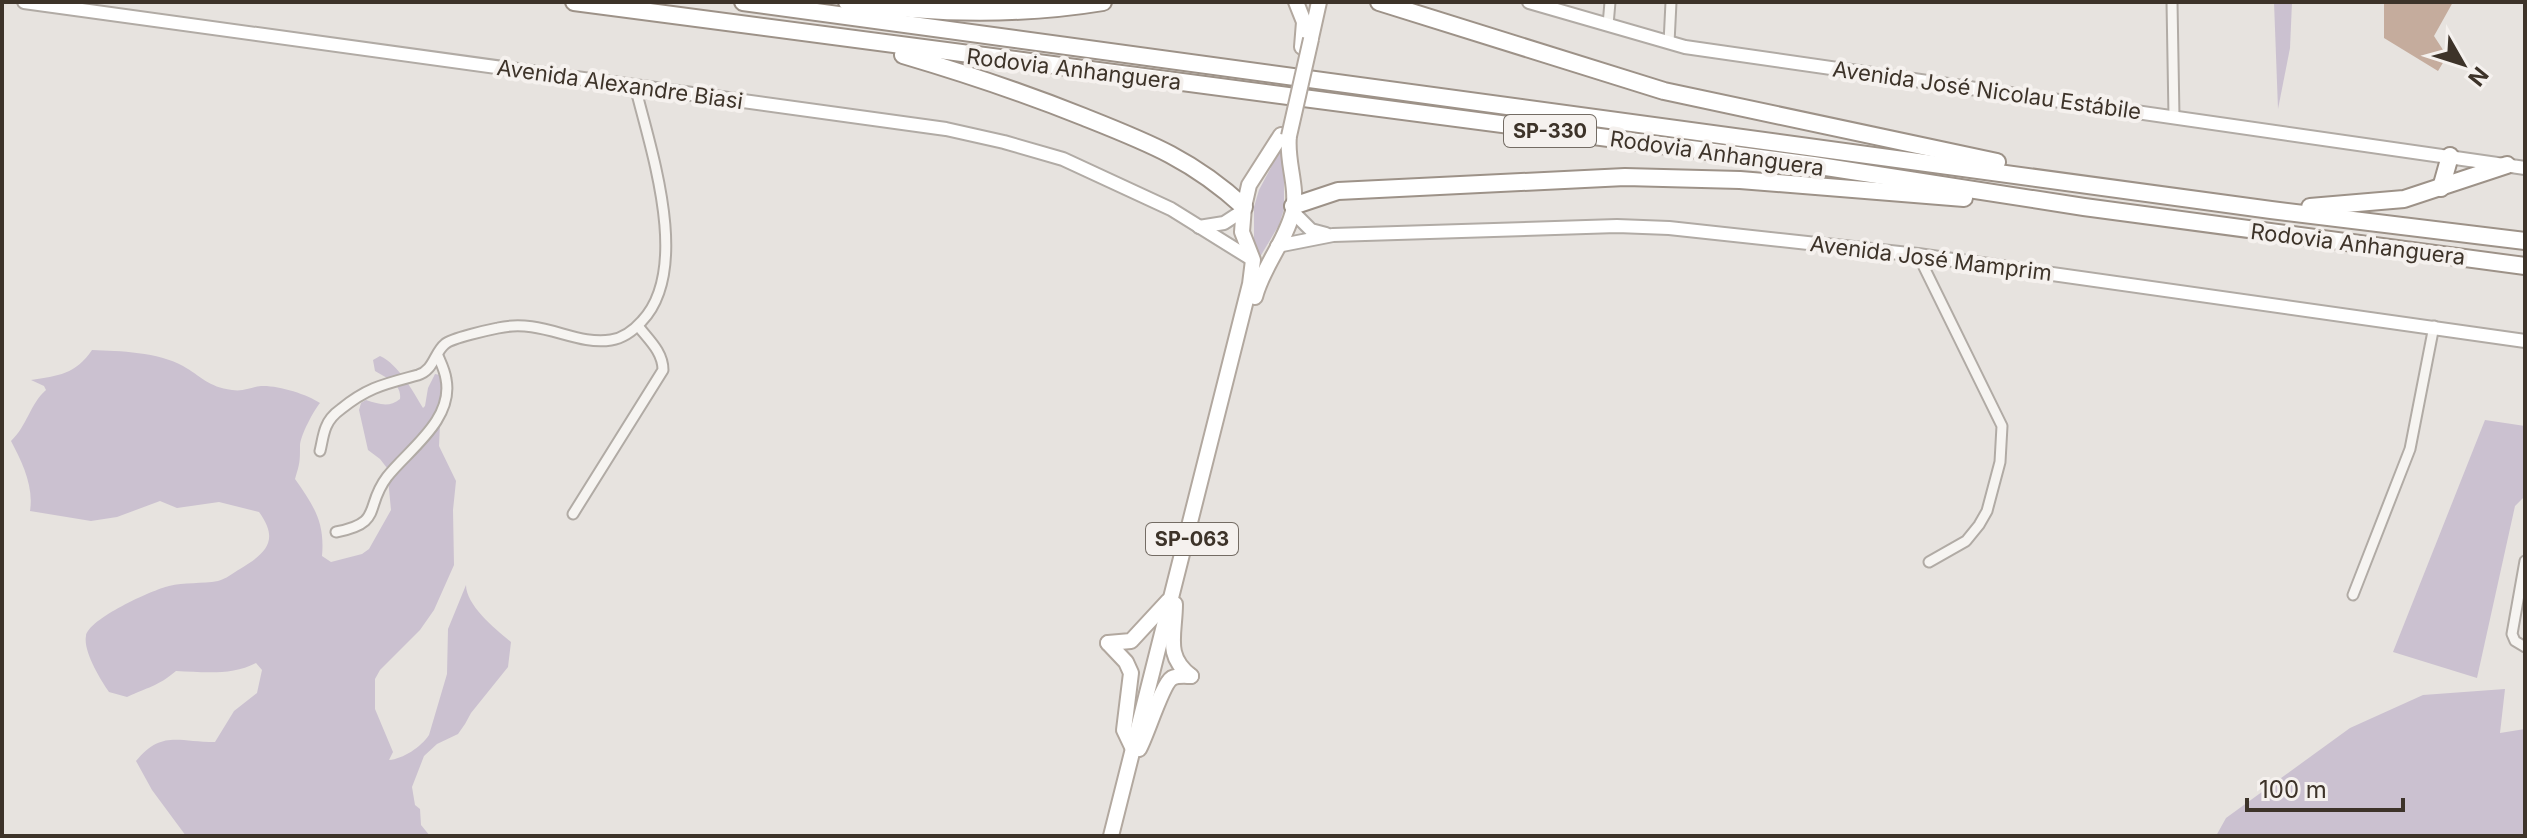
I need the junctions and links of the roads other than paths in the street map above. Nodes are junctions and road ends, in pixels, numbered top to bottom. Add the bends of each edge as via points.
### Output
1 (24, 2) edge
2 (574, 2) edge
3 (743, 2) edge
4 (847, 2) edge
5 (1103, 2) edge
6 (1296, 2) edge
7 (1319, 2) edge
8 (1379, 2) edge
9 (1529, 2) edge
10 (1610, 2) edge
11 (1671, 2) edge
12 (2172, 2) edge
13 (1608, 25) junction
14 (851, 40) junction
15 (1306, 43) junction
16 (1669, 43) junction
17 (635, 86) junction
18 (2174, 117) junction
19 (1285, 136) junction
20 (2450, 156) junction
21 (2507, 165) junction
22 (2525, 168) edge
23 (2092, 184) junction
24 (2441, 188) junction
25 (2084, 207) junction
26 (1244, 209) junction
27 (1293, 209) junction
28 (2271, 210) junction
29 (1198, 227) junction
30 (1333, 235) junction
31 (2525, 241) edge
32 (1277, 246) junction
33 (1918, 255) junction
34 (1253, 260) junction
35 (2525, 266) edge
36 (638, 326) junction
37 (2434, 326) junction
38 (2525, 341) edge
39 (438, 356) junction
40 (320, 451) dead end
41 (573, 514) dead end
42 (336, 532) dead end
43 (2525, 561) edge
44 (1929, 562) dead end
45 (2353, 595) dead end
46 (1172, 603) junction
47 (2525, 647) edge
48 (1136, 749) junction
49 (1111, 836) edge
50 (1119, 836) edge

1 - 17 main road, Avenida Alexandre Biasi
2 - 14 highway, Rodovia Anhanguera / SP-330
3 - 23 highway, Rodovia Anhanguera / SP-330
4 - 5 highway via 973,13
6 - 15 main road, SP-063
7 - 15 main road, SP-063
8 - 23 highway via 1664,91
9 - 13 main road, Avenida José Nicolau Estábile
10 - 13 street
11 - 16 street
12 - 18 street
13 - 16 main road, Avenida José Nicolau Estábile
14 - 25 highway, Rodovia Anhanguera / SP-330 via 1813,165
14 - 26 highway via 1013,88 1150,144 1199,169
15 - 19 main road, SP-063
16 - 18 main road, Avenida José Nicolau Estábile
17 - 29 main road, Avenida Alexandre Biasi via 946,129 1004,142 1063,159
17 - 36 street via 664,224 659,292
18 - 20 main road, Avenida José Nicolau Estábile
19 - 26 main road, SP-063 via 1249,185
19 - 27 main road, SP-063
20 - 21 main road, Avenida José Nicolau Estábile
20 - 24 highway
21 - 22 main road, Avenida José Nicolau Estábile
21 - 24 highway
23 - 28 highway, Rodovia Anhanguera / SP-330
24 - 28 highway via 2380,203
25 - 27 highway via 1740,180 1625,177 1338,191
25 - 35 highway, Rodovia Anhanguera / SP-330
26 - 29 main road via 1224,223
26 - 34 main road, SP-063 via 1242,232
27 - 30 main road, Avenida José Mamprim via 1311,230
27 - 32 main road, SP-063
28 - 31 highway, Rodovia Anhanguera / SP-330
29 - 34 main road, Avenida Alexandre Biasi
30 - 32 main road, Avenida José Mamprim
30 - 33 main road, Avenida José Mamprim via 1643,227
32 - 46 main road, SP-063 via 1258,285
33 - 37 main road, Avenida José Mamprim
33 - 44 street via 2002,426 2000,462 1987,511 1966,541
34 - 46 main road, SP-063
36 - 39 street via 624,336 597,341 547,328 498,328 445,344
36 - 41 street via 658,351 663,370
37 - 38 main road, Avenida José Mamprim
37 - 45 street via 2410,449
39 - 40 street via 422,374 362,392 326,425
39 - 42 street via 447,381 439,416 382,483 365,523
43 - 47 street via 2512,634
46 - 48 main road, SP-063
46 - 48 main road via 1173,656 1191,676 1167,682
46 - 48 main road via 1131,641 1108,643 1131,673 1124,730
48 - 49 main road, SP-063
48 - 50 main road, SP-063

